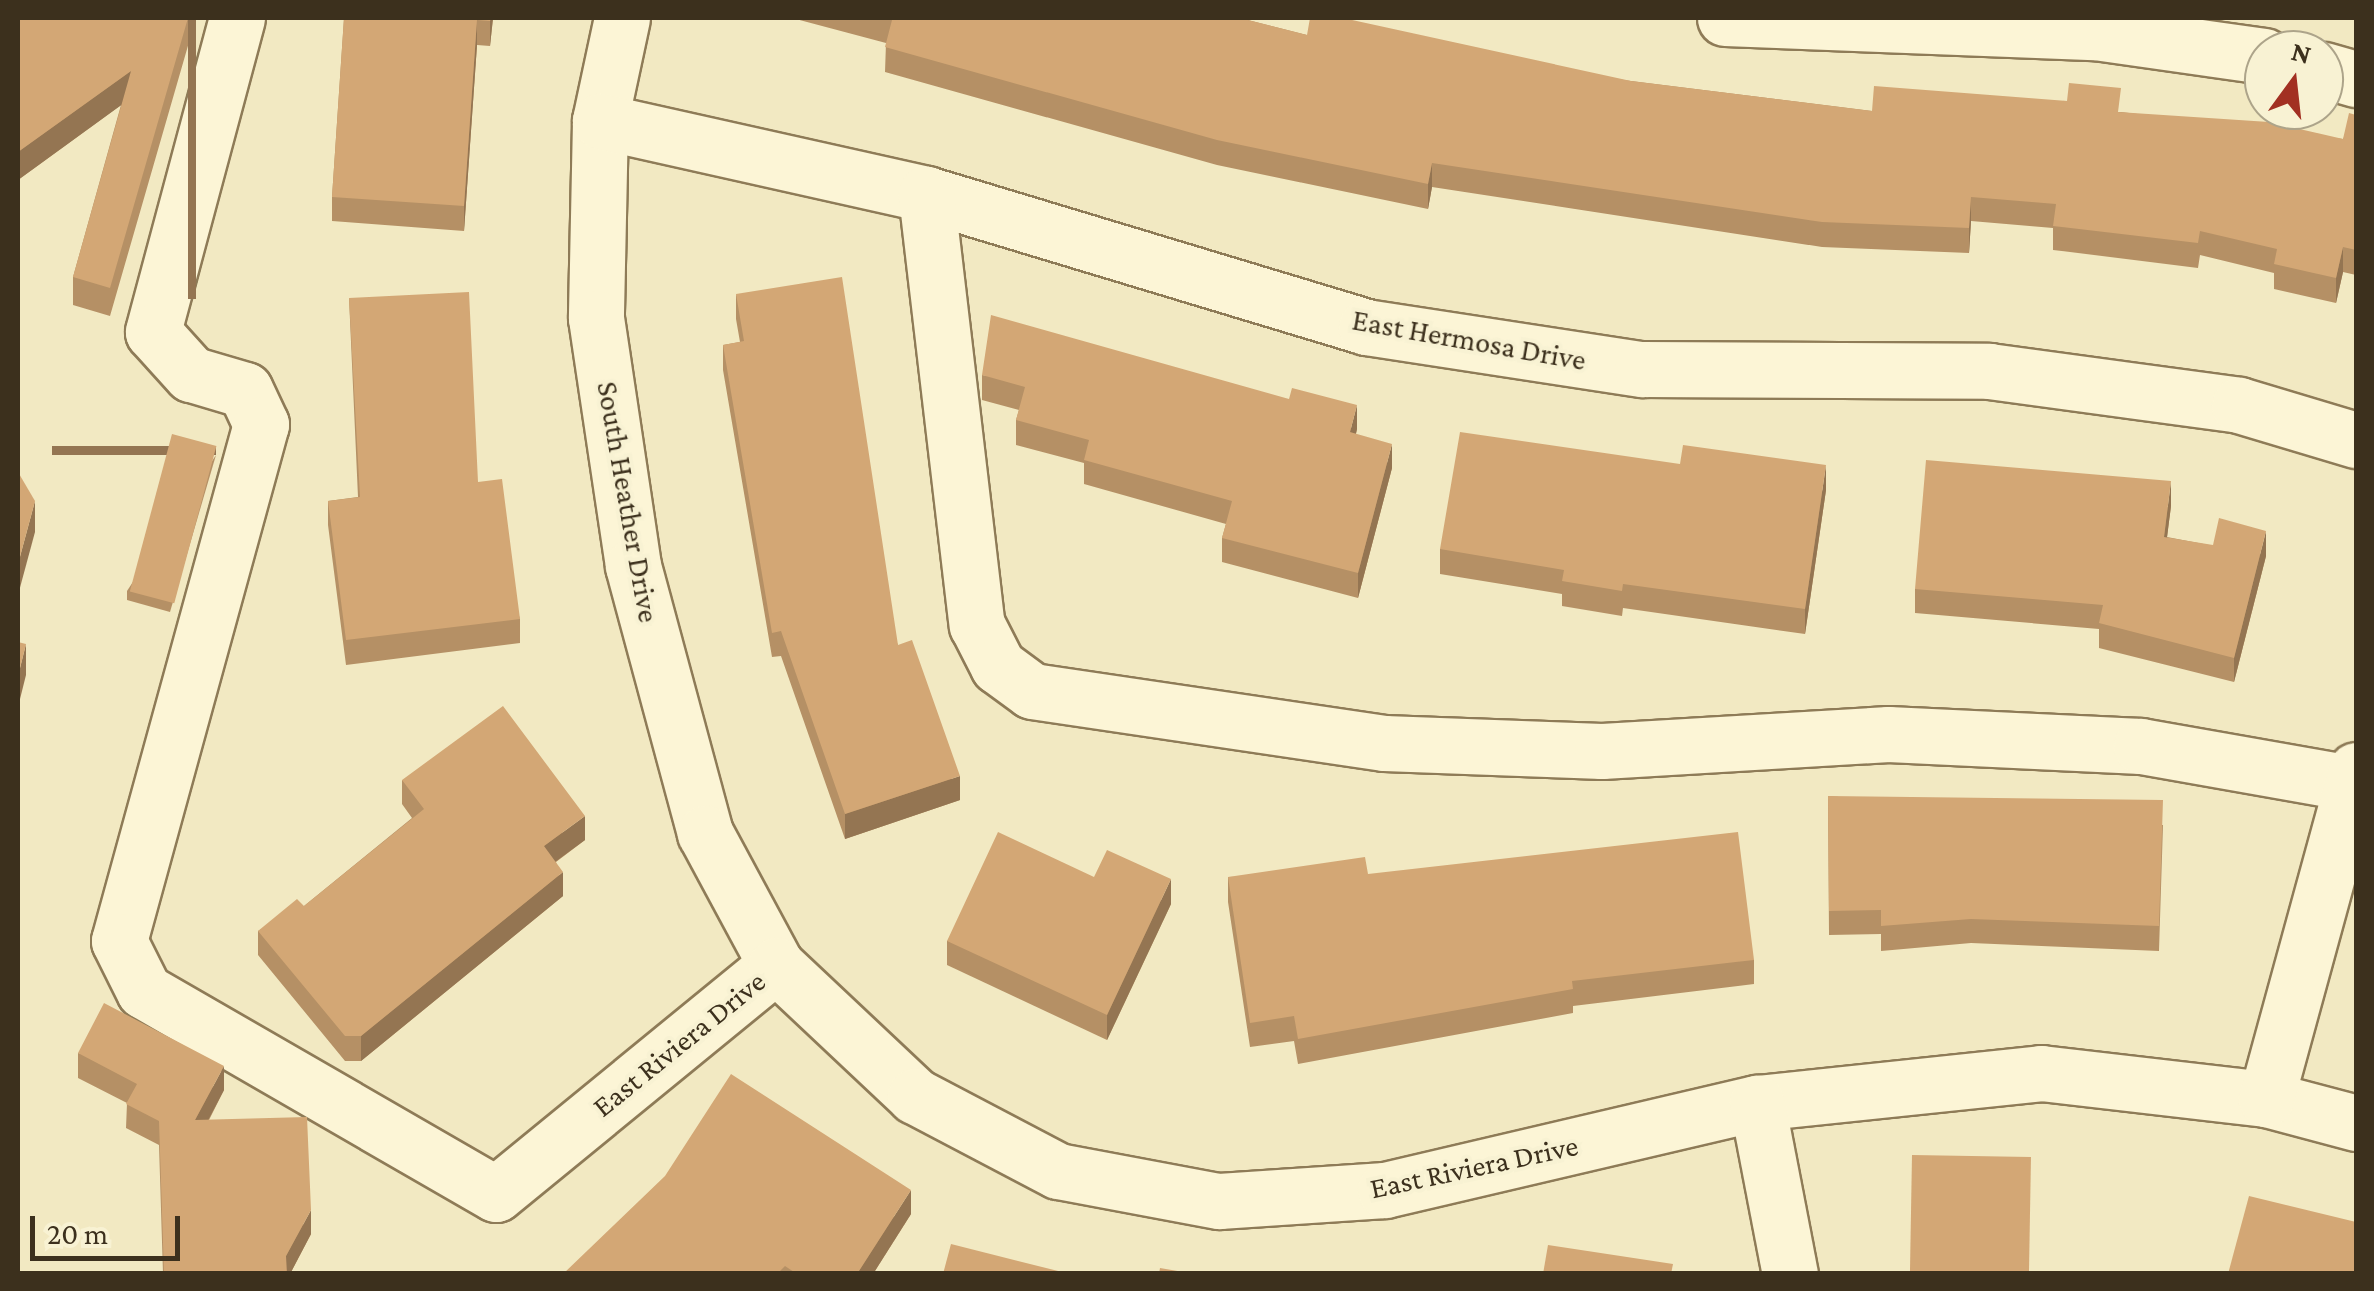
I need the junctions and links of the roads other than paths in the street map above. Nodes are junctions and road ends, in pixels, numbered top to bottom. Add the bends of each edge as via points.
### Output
1 (237, 18) edge
2 (622, 18) edge
3 (1725, 18) edge
4 (2244, 53) edge
5 (600, 121) junction
6 (926, 194) junction
7 (2356, 440) edge
8 (2355, 779) edge
9 (776, 964) junction
10 (2266, 1099) junction
11 (1758, 1104) junction
12 (2356, 1123) edge
13 (1790, 1274) edge

1 - 9 street, East Riviera Drive via 153,332 191,374 244,390 261,424 119,941 144,991 496,1194
2 - 5 street, South Heather Drive
3 - 4 street via 2095,32
5 - 6 street, East Hermosa Drive
5 - 9 street, South Heather Drive via 596,318 633,566 705,834
6 - 7 street, East Hermosa Drive via 1366,326 1642,369 1988,371 2239,405
6 - 8 street via 978,625 998,666 1032,691 1384,743 1602,751 1888,734 2141,746
8 - 10 street
9 - 11 street, East Riviera Drive via 916,1096 1058,1171 1218,1201 1384,1190
10 - 11 street, East Riviera Drive via 2041,1074
10 - 12 street, East Riviera Drive
11 - 13 street

